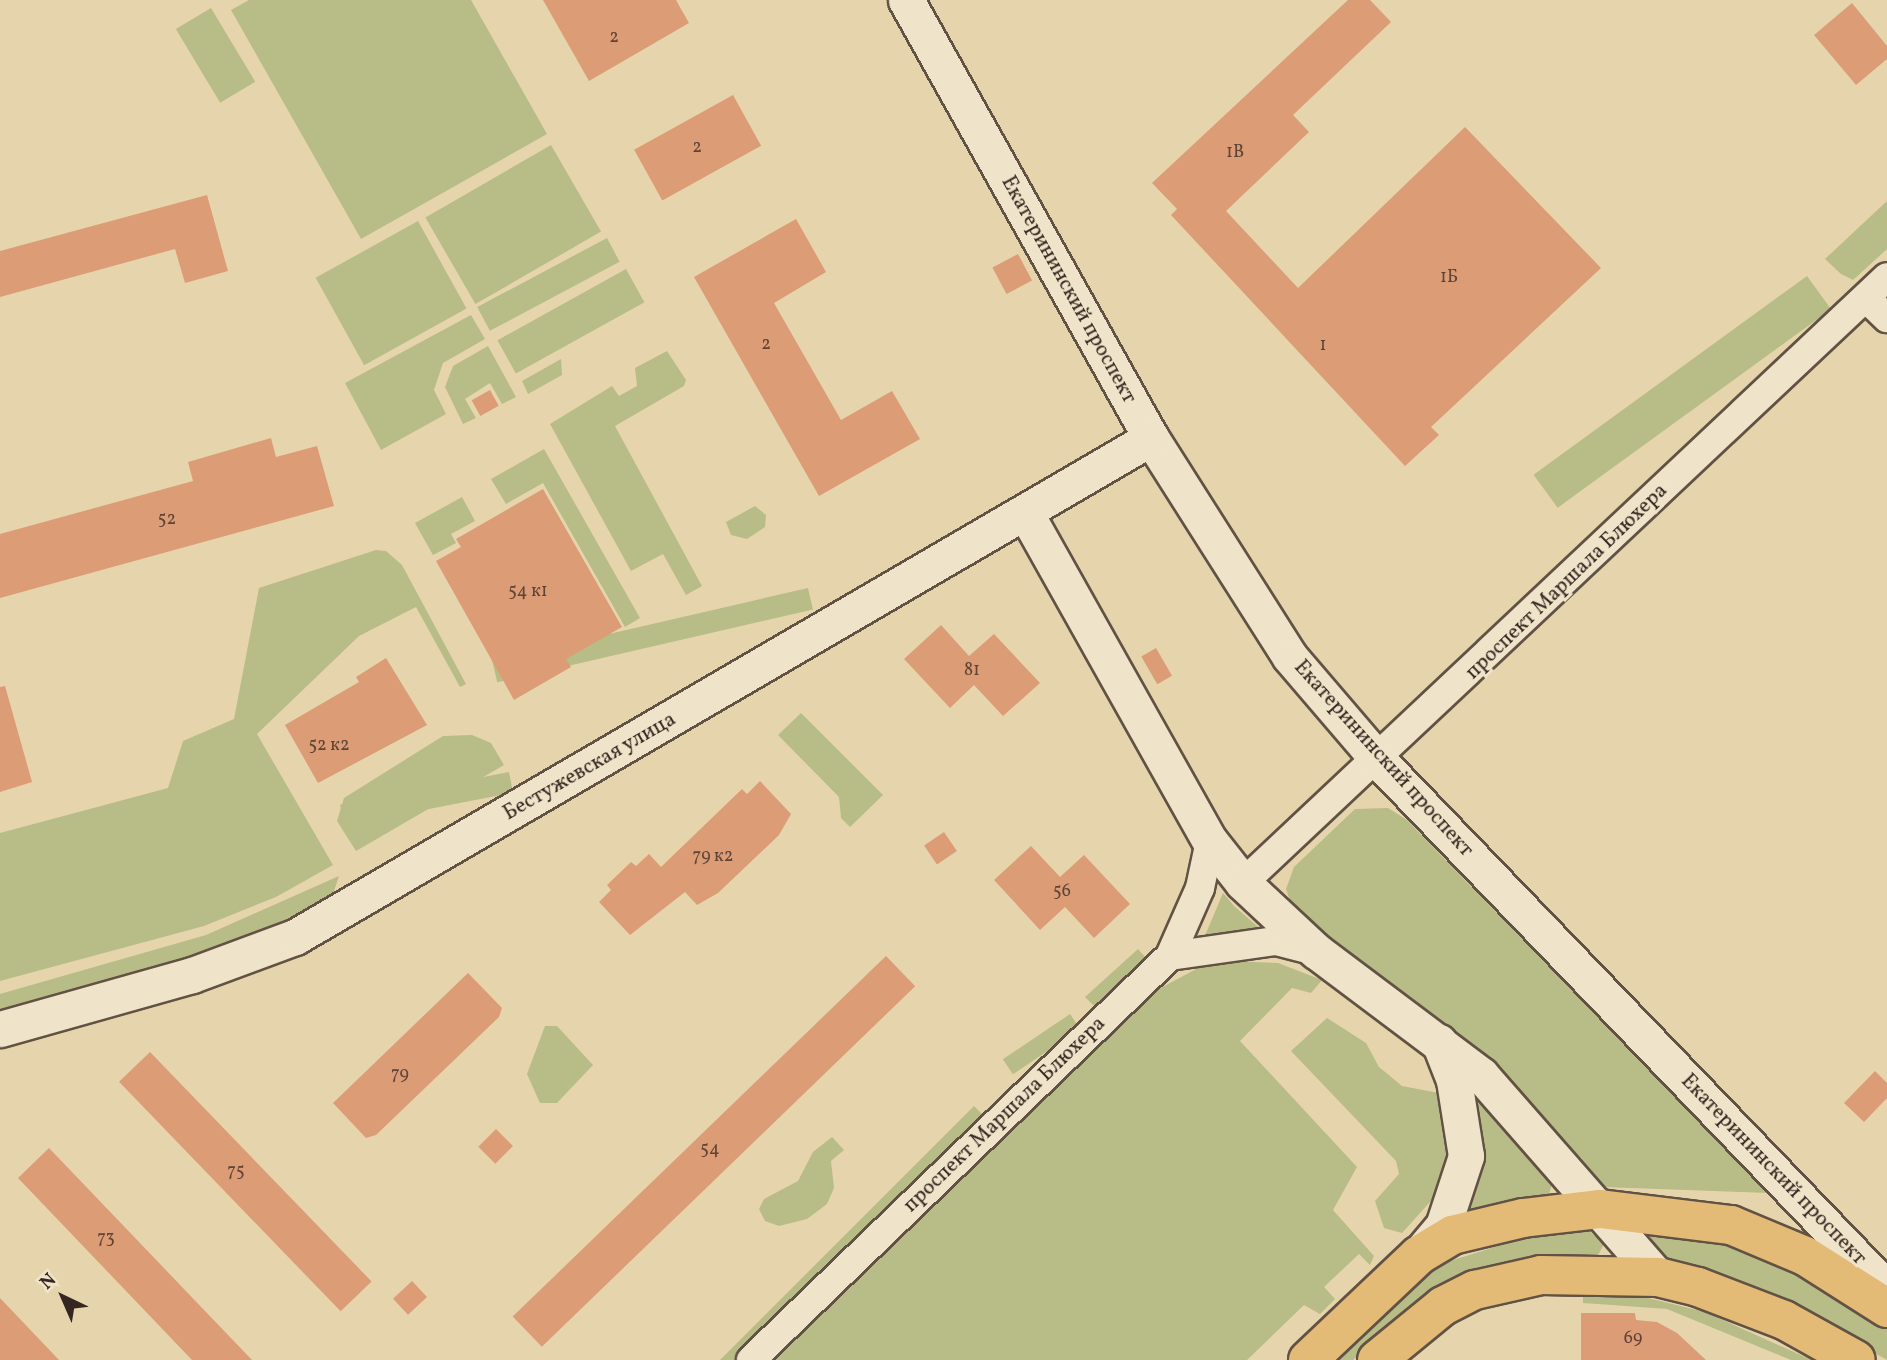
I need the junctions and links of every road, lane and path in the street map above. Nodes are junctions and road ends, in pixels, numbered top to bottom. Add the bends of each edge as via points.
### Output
1 (906, 0) edge
2 (1887, 277) edge
3 (1866, 298) junction
4 (1887, 318) edge
5 (1151, 438) junction
6 (1025, 512) junction
7 (1379, 761) junction
8 (1210, 841) junction
9 (1243, 883) junction
10 (1316, 951) junction
11 (1170, 956) junction
12 (0, 1029) edge
13 (1438, 1038) junction
14 (1600, 1209) junction
15 (1419, 1255) junction
16 (1658, 1277) junction
17 (1887, 1289) edge
18 (1887, 1308) edge
19 (751, 1360) edge
20 (1308, 1360) edge
21 (1377, 1360) edge
22 (1856, 1360) edge

1 - 5 street, Екатерининский проспект
2 - 3 street, проспект Маршала Блюхера
3 - 4 street
3 - 7 street, проспект Маршала Блюхера
5 - 6 street, Бестужевская улица
5 - 7 street, Екатерининский проспект via 1290,657
6 - 8 street
6 - 12 street, Бестужевская улица via 295,937 192,975
7 - 9 street, проспект Маршала Блюхера
7 - 17 street, Екатерининский проспект
8 - 9 street
8 - 11 street, проспект Маршала Блюхера via 1200,888
9 - 10 street
10 - 11 street via 1276,940
10 - 13 street
11 - 19 street, проспект Маршала Блюхера
13 - 14 street via 1482,1075
13 - 15 street via 1454,1080 1466,1156 1443,1226
14 - 15 main road via 1482,1225
14 - 16 street
14 - 18 main road via 1731,1225 1805,1256
15 - 20 main road
16 - 21 main road via 1510,1280 1443,1306
16 - 22 main road via 1731,1298

